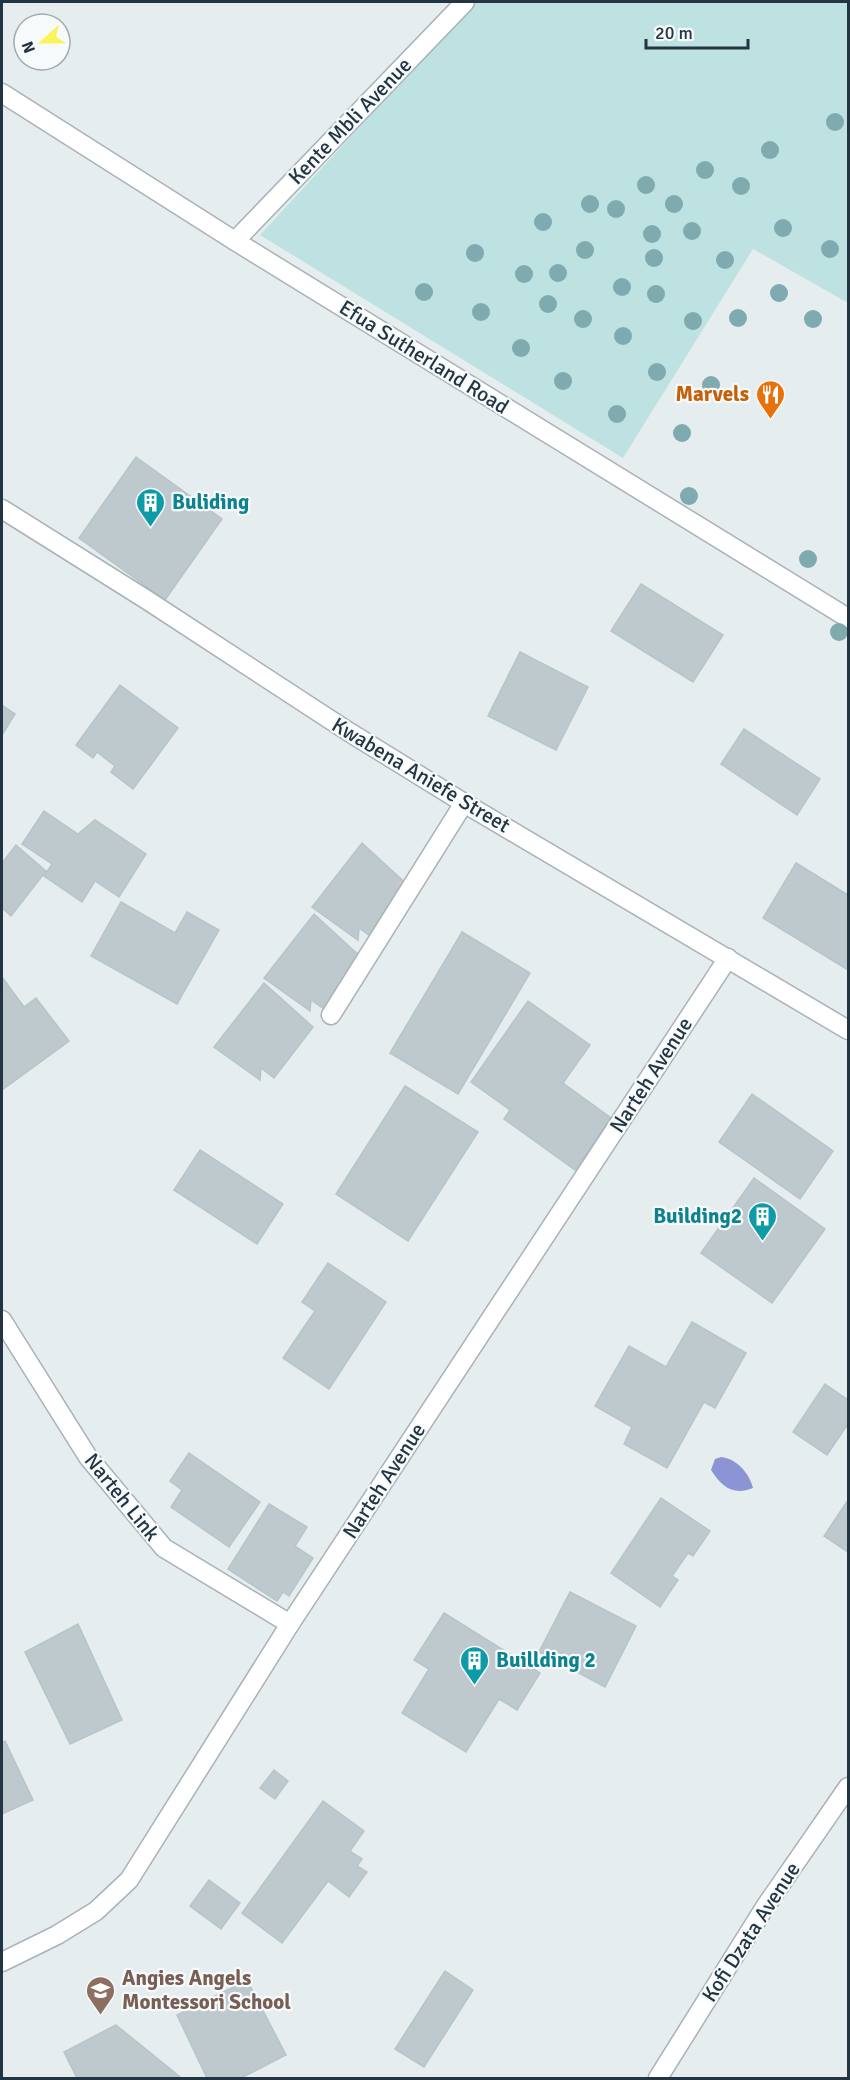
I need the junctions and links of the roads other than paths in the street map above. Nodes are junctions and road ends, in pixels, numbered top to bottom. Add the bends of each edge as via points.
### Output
1 (465, 2) edge
2 (2, 93) edge
3 (235, 241) junction
4 (2, 509) edge
5 (849, 618) edge
6 (464, 803) junction
7 (728, 958) junction
8 (331, 1015) dead end
9 (849, 1030) edge
10 (2, 1320) edge
11 (290, 1624) junction
12 (849, 1787) edge
13 (2, 1962) edge
14 (658, 2079) edge

1 - 3 street, Kente Mbli Avenue
2 - 3 street, Efua Sutherland Road
3 - 5 street, Efua Sutherland Road
4 - 6 street, Kwabena Aniefe Street
6 - 7 street, Kwabena Aniefe Street
6 - 8 street
7 - 9 street, Kwabena Aniefe Street
7 - 11 street, Narteh Avenue
10 - 11 street, Narteh Link via 88,1456 164,1548
11 - 13 street, Narteh Avenue via 129,1880 96,1911
12 - 14 street, Kofi Dzata Avenue via 765,1907

